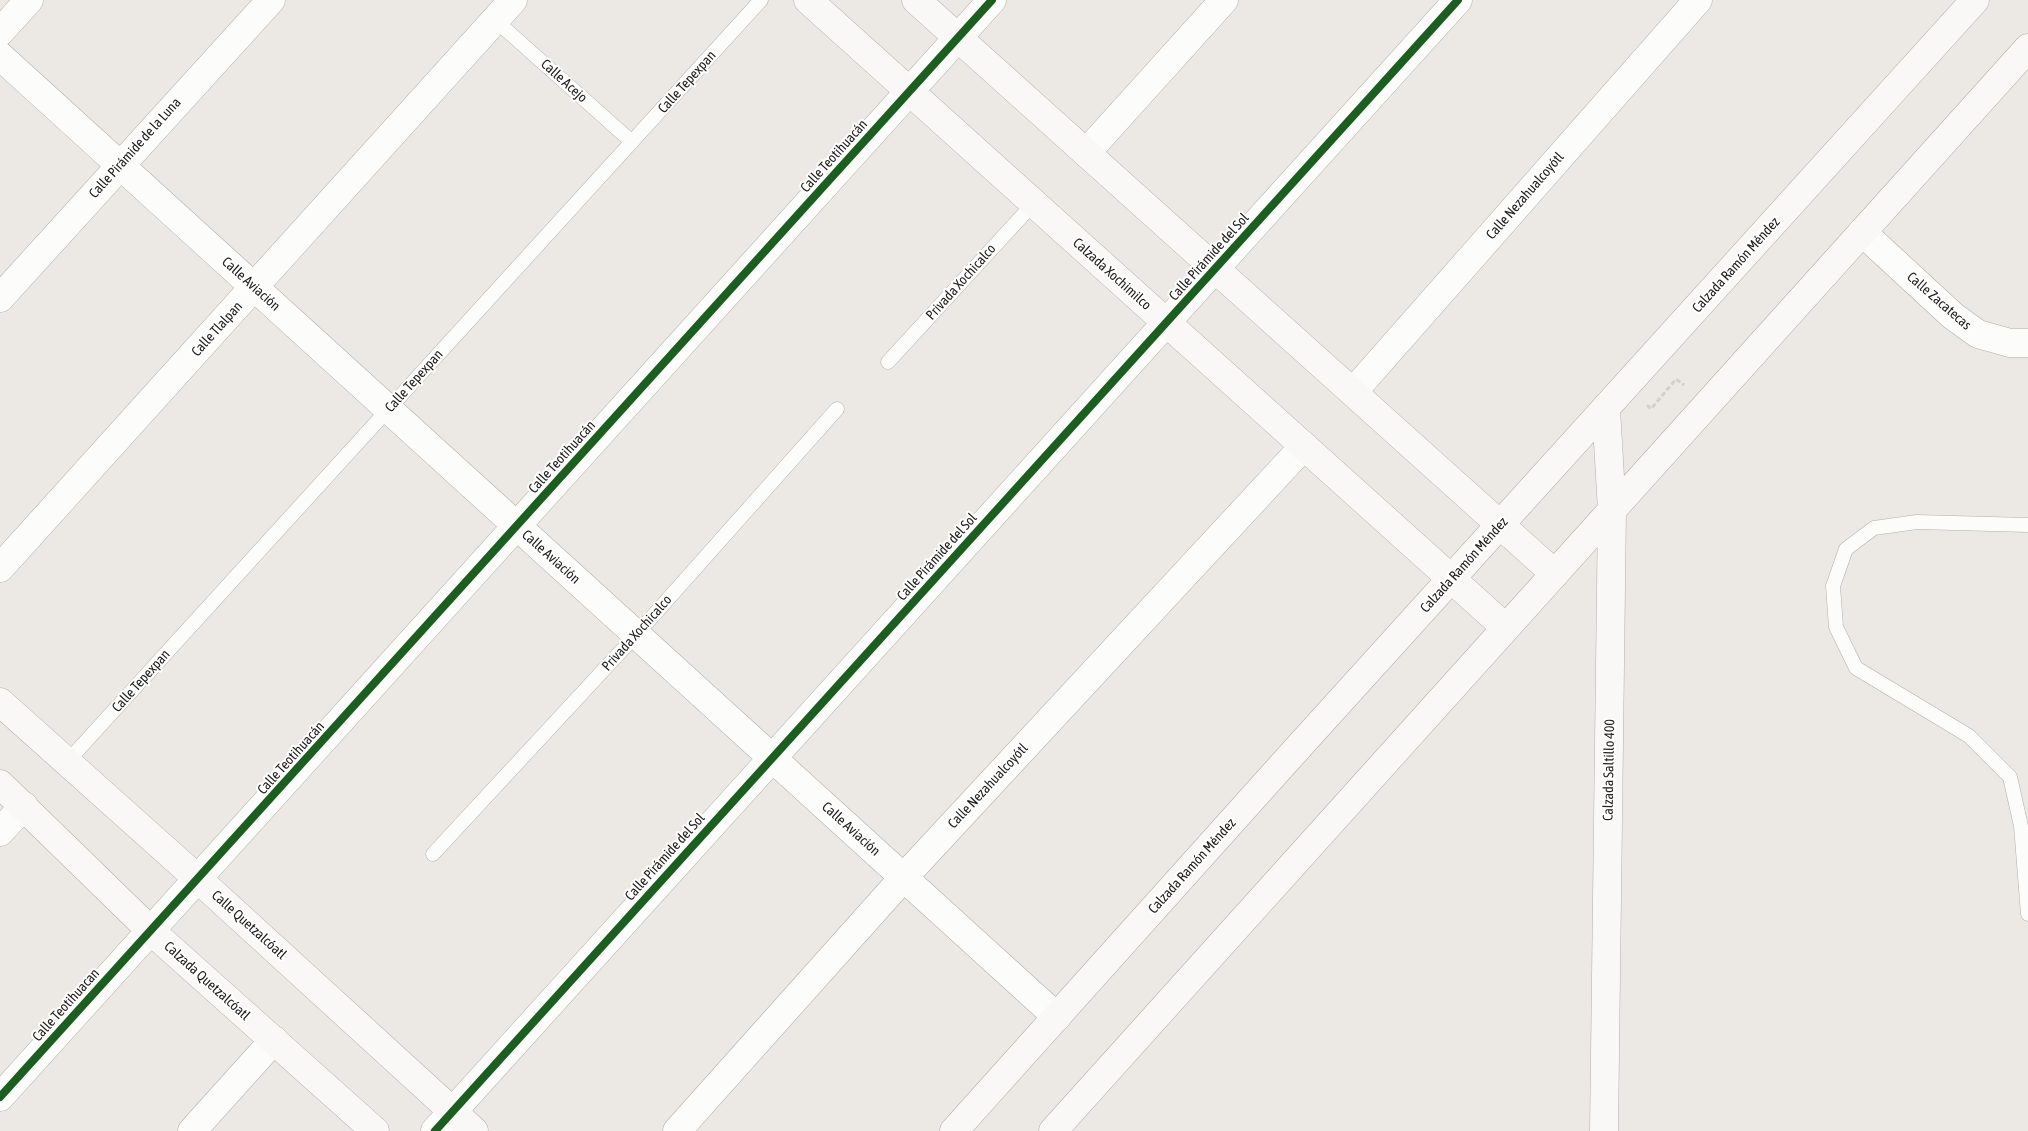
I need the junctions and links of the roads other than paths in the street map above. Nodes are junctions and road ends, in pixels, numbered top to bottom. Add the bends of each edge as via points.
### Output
1 (29, 0) edge
2 (271, 0) edge
3 (513, 0) edge
4 (761, 0) edge
5 (808, 0) edge
6 (916, 0) edge
7 (992, 0) edge
8 (1224, 0) edge
9 (1458, 0) edge
10 (1698, 0) edge
11 (1975, 0) edge
12 (495, 20) junction
13 (0, 32) edge
14 (958, 38) junction
15 (2028, 48) edge
16 (0, 56) edge
17 (909, 91) junction
18 (632, 142) junction
19 (1086, 153) junction
20 (120, 164) junction
21 (1034, 203) junction
22 (1862, 232) junction
23 (1215, 269) junction
24 (254, 287) junction
25 (0, 298) edge
26 (1166, 323) junction
27 (2028, 343) edge
28 (888, 362) dead end
29 (1353, 392) junction
30 (388, 409) junction
31 (837, 409) dead end
32 (1606, 409) junction
33 (1304, 446) junction
34 (1612, 510) junction
35 (1501, 525) junction
36 (2028, 525) edge
37 (517, 526) junction
38 (0, 568) edge
39 (1555, 574) junction
40 (1452, 580) junction
41 (1506, 628) junction
42 (636, 635) junction
43 (0, 702) edge
44 (772, 758) junction
45 (67, 762) junction
46 (0, 784) edge
47 (24, 806) junction
48 (0, 832) edge
49 (434, 854) dead end
50 (904, 877) junction
51 (198, 879) junction
52 (2028, 914) edge
53 (151, 931) junction
54 (1057, 1017) junction
55 (274, 1040) junction
56 (0, 1096) edge
57 (452, 1111) junction
58 (192, 1131) edge
59 (375, 1131) edge
60 (435, 1131) edge
61 (474, 1131) edge
62 (677, 1131) edge
63 (954, 1131) edge
64 (1053, 1131) edge
65 (1604, 1131) edge

1 - 13 street
2 - 20 street, Calle Pirámide de la Luna
3 - 12 street, Calle Tlalpan
4 - 18 lane, Calle Tepexpan
5 - 17 street, Calzada Xochimilco
6 - 14 street
7 - 14 street, Calle Teotihuacán
8 - 19 street
9 - 23 street, Calle Pirámide del Sol
10 - 29 street, Calle Nezahualcoyótl
11 - 32 street, Calzada Ramón Méndez
12 - 18 lane, Calle Acejo
12 - 24 street, Calle Tlalpan
14 - 17 street, Calle Teotihuacán
14 - 19 street
15 - 22 street
16 - 20 street, Calle Aviación
17 - 21 street, Calzada Xochimilco
17 - 37 street, Calle Teotihuacán
18 - 30 lane, Calle Tepexpan
19 - 23 street
20 - 24 street, Calle Aviación
20 - 25 street, Calle Pirámide de la Luna
21 - 26 street, Calzada Xochimilco
21 - 28 lane, Privada Xochicalco
22 - 27 street, Calle Zacatecas via 1953,316 1978,334 2010,343
22 - 34 street
23 - 26 street, Calle Pirámide del Sol
23 - 29 street
24 - 30 street, Calle Aviación
24 - 38 street, Calle Tlalpan
26 - 33 street, Calzada Xochimilco
26 - 44 street, Calle Pirámide del Sol
29 - 35 street
30 - 37 street, Calle Aviación
30 - 45 lane, Calle Tepexpan
31 - 42 lane, Privada Xochicalco
32 - 34 street, Calzada Saltillo 400
32 - 35 street, Calzada Ramón Méndez
33 - 40 street, Calzada Xochimilco
33 - 50 street, Calle Nezahualcoyótl
34 - 39 street
34 - 65 street, Calzada Saltillo 400
35 - 39 street
35 - 40 street, Calzada Ramón Méndez
36 - 52 lane via 1917,522 1874,528 1846,549 1833,586 1836,627 1856,668 1969,736 2010,777 2021,826
37 - 42 street, Calle Aviación
37 - 51 street, Calle Teotihuacán
39 - 41 street
40 - 41 street, Calzada Xochimilco
40 - 54 street, Calzada Ramón Méndez
41 - 64 street
42 - 44 street, Calle Aviación
42 - 49 lane, Privada Xochicalco
43 - 45 street, Calle Quetzalcóatl
44 - 50 street, Calle Aviación
44 - 57 street, Calle Pirámide del Sol
45 - 51 street, Calle Quetzalcóatl
46 - 47 street, Calzada Quetzalcóatl
47 - 48 street
47 - 53 street, Calzada Quetzalcóatl
50 - 54 street, Calle Aviación
50 - 62 street, Calle Nezahualcoyótl
51 - 53 street, Calle Teotihuacán
51 - 57 street, Calle Quetzalcóatl
53 - 55 street, Calzada Quetzalcóatl
53 - 56 street, Calle Teotihuacan
54 - 63 street, Calzada Ramón Méndez
55 - 58 street
55 - 59 street, Calzada Quetzalcóatl
57 - 60 street, Calle Pirámide del Sol
57 - 61 street, Calle Quetzalcóatl

